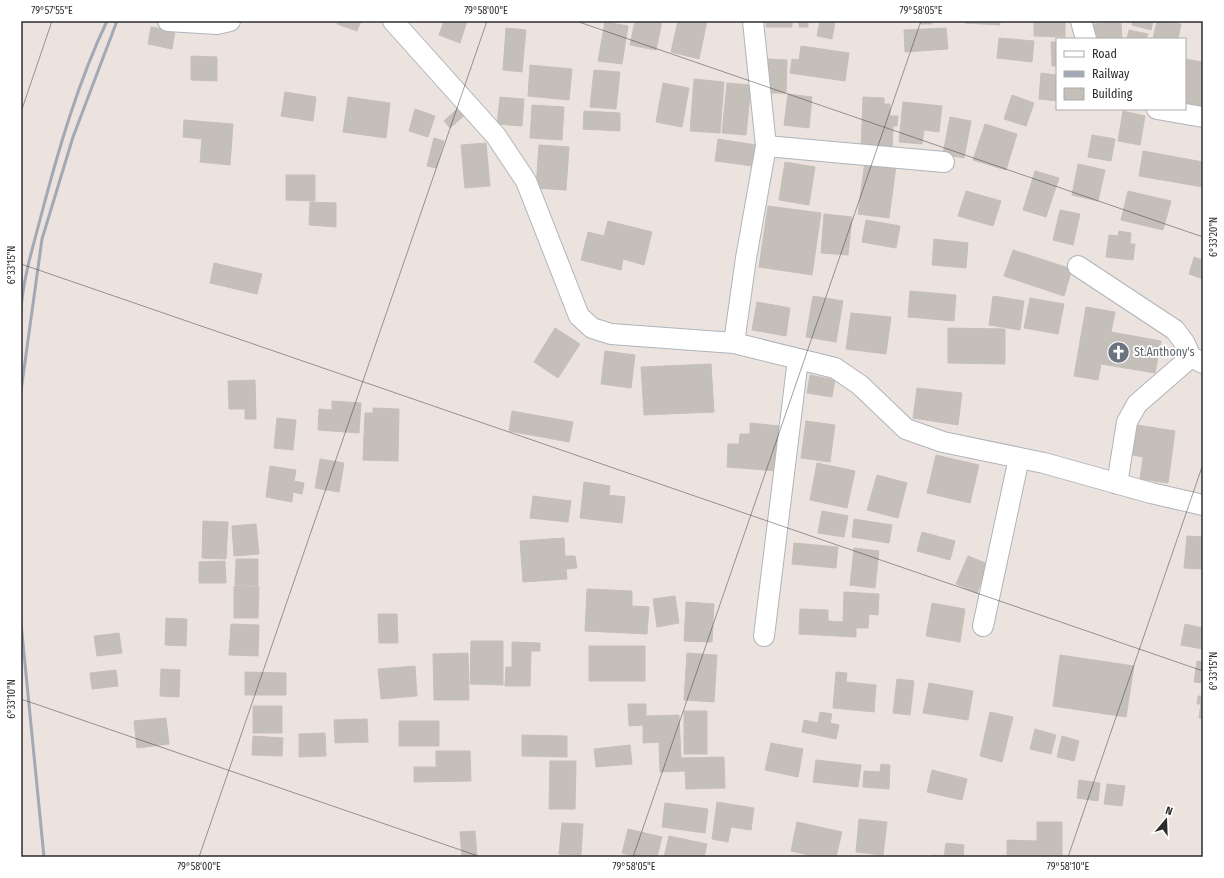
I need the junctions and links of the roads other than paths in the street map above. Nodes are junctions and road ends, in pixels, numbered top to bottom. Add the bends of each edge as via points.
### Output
1 (168, 21) edge
2 (230, 21) edge
3 (393, 21) edge
4 (753, 21) edge
5 (1081, 21) edge
6 (1086, 38) edge
7 (1163, 110) edge
8 (1203, 117) edge
9 (766, 146) junction
10 (944, 162) dead end
11 (1078, 266) dead end
12 (734, 343) junction
13 (798, 359) junction
14 (1197, 360) edge
15 (1018, 458) junction
16 (1117, 484) junction
17 (1203, 505) edge
18 (983, 626) dead end
19 (764, 636) dead end

1 - 2 street via 217,24
3 - 12 street via 496,136 526,182 579,316 592,328 611,334
4 - 9 street
5 - 6 street
7 - 8 street
9 - 10 street
9 - 12 street
11 - 14 street via 1175,330
12 - 13 street
13 - 15 street via 835,368 860,385 906,429 943,442
13 - 19 street
14 - 16 street via 1137,404 1127,422
15 - 16 street
15 - 18 street
16 - 17 street

